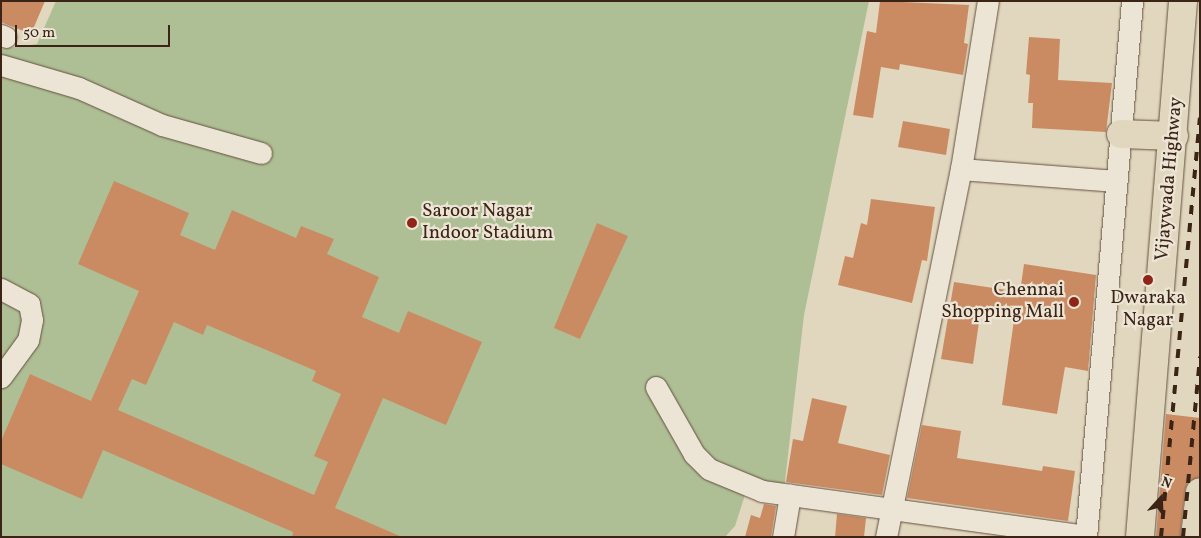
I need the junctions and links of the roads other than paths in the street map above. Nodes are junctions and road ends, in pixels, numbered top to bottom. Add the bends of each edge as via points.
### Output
1 (988, 1) edge
2 (1132, 1) edge
3 (1183, 1) edge
4 (1, 65) edge
5 (1121, 134) junction
6 (1174, 136) junction
7 (261, 153) dead end
8 (961, 169) junction
9 (1116, 181) junction
10 (1, 289) edge
11 (1, 377) edge
12 (656, 387) dead end
13 (1200, 492) edge
14 (790, 495) junction
15 (889, 509) junction
16 (1086, 536) edge
17 (782, 537) edge
18 (886, 537) edge
19 (1140, 537) edge
20 (1196, 537) edge

1 - 8 street
2 - 5 street
3 - 6 highway, Vijaywada Highway
4 - 7 street via 79,88 162,124
5 - 6 highway
5 - 9 street
6 - 19 highway, Vijaywada Highway
8 - 9 street
8 - 15 street
9 - 16 street
10 - 11 street via 29,304 32,320 28,340
12 - 14 street via 694,454 709,468 762,491
13 - 20 highway
14 - 15 street
14 - 17 street
15 - 16 street
15 - 18 street

